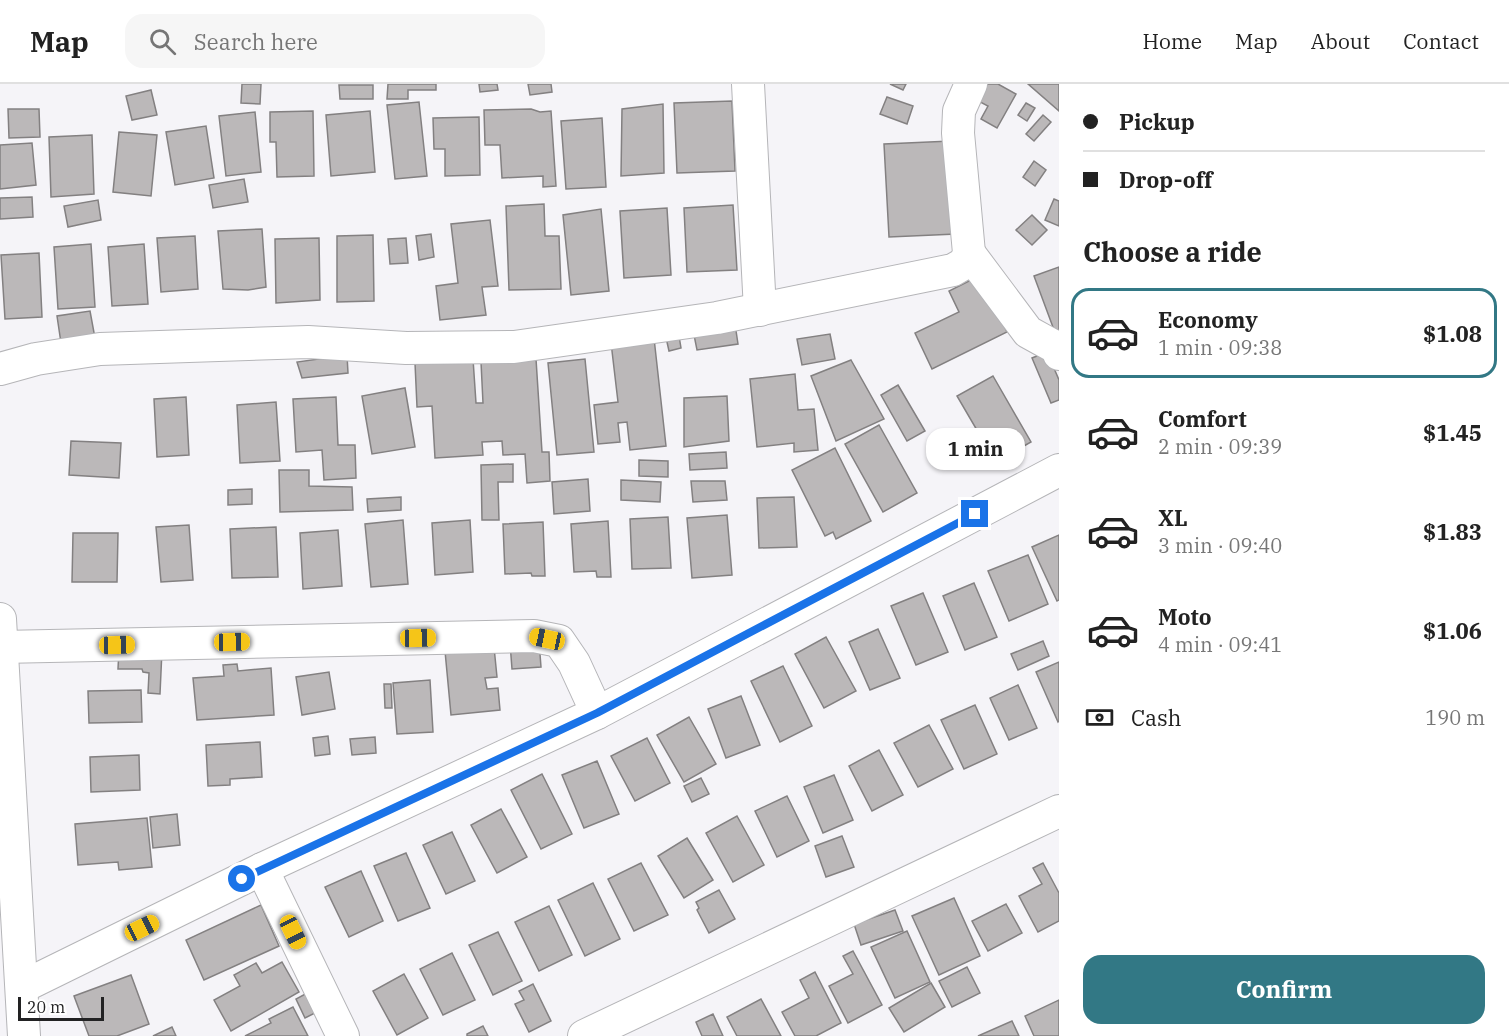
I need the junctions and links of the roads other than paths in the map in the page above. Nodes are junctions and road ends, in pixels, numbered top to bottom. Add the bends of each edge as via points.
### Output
1 (748, 84) edge
2 (971, 84) edge
3 (969, 253) junction
4 (760, 310) junction
5 (1059, 354) edge
6 (0, 369) edge
7 (1059, 470) edge
8 (0, 633) edge
9 (597, 713) junction
10 (1059, 811) edge
11 (262, 869) junction
12 (22, 987) junction
13 (24, 1036) edge
14 (343, 1036) edge
15 (584, 1036) edge

1 - 4 street
2 - 3 street via 958,111
3 - 4 street via 965,263 953,270
3 - 5 street via 1028,332 1057,348
4 - 6 street via 513,347 405,348 308,342 100,349
7 - 9 street
8 - 9 street via 534,636 560,641
8 - 12 street
9 - 11 street
10 - 15 street
11 - 12 street
11 - 14 street
12 - 13 street

